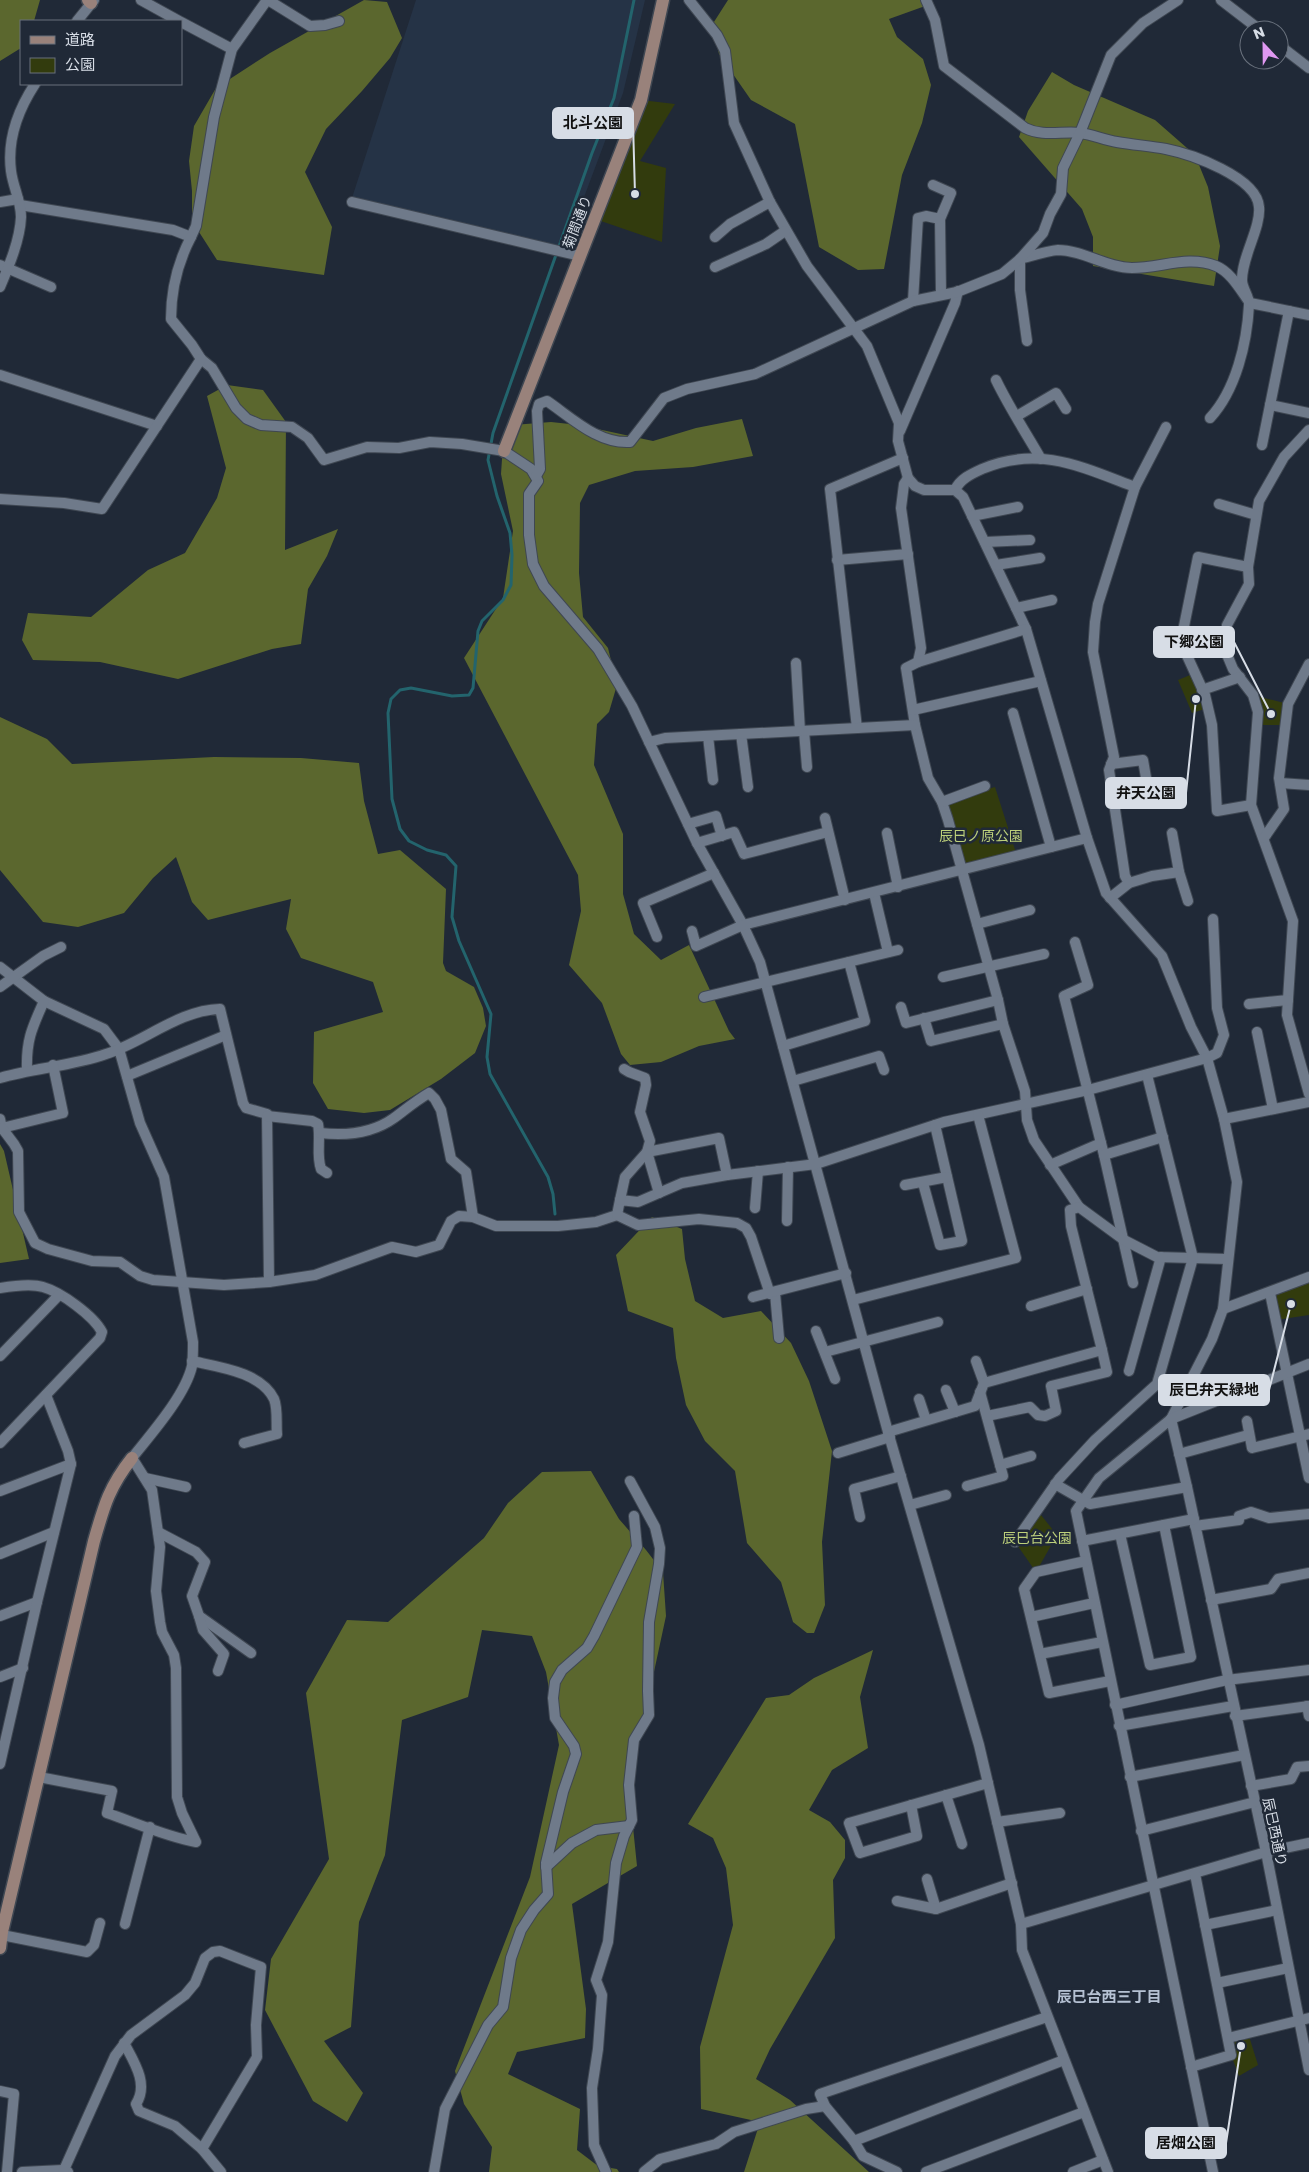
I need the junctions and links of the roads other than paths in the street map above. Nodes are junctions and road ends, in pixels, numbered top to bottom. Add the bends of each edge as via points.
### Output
1 (141, 0) edge
2 (267, 0) edge
3 (663, 0) edge
4 (689, 0) edge
5 (926, 0) edge
6 (1178, 0) edge
7 (1221, 0) edge
8 (91, 1) edge
9 (78, 20) edge
10 (176, 20) edge
11 (1247, 20) edge
12 (339, 21) dead end
13 (182, 23) edge
14 (232, 49) junction
15 (1289, 53) edge
16 (1309, 68) edge
17 (34, 85) edge
18 (1080, 134) junction
19 (933, 185) dead end
20 (0, 202) edge
21 (19, 202) junction
22 (352, 202) dead end
23 (770, 202) junction
24 (940, 219) junction
25 (785, 231) junction
26 (191, 237) junction
27 (715, 237) dead end
28 (580, 256) junction
29 (1020, 259) junction
30 (4, 266) edge
31 (715, 267) dead end
32 (0, 287) edge
33 (51, 287) dead end
34 (958, 292) junction
35 (941, 294) junction
36 (913, 301) junction
37 (1250, 303) junction
38 (1289, 311) junction
39 (1309, 315) edge
40 (854, 328) junction
41 (1027, 342) dead end
42 (200, 359) junction
43 (0, 375) edge
44 (996, 380) dead end
45 (1270, 405) junction
46 (1066, 409) dead end
47 (1309, 413) edge
48 (1017, 416) junction
49 (1210, 418) dead end
50 (156, 426) junction
51 (1166, 427) dead end
52 (1309, 430) edge
53 (899, 434) junction
54 (1262, 445) dead end
55 (504, 451) junction
56 (903, 458) junction
57 (1041, 459) junction
58 (536, 476) junction
59 (908, 478) junction
60 (1135, 488) junction
61 (955, 490) junction
62 (0, 499) edge
63 (1219, 504) dead end
64 (1018, 507) dead end
65 (1256, 515) junction
66 (972, 516) junction
67 (1030, 540) dead end
68 (985, 542) junction
69 (908, 554) junction
70 (1040, 558) dead end
71 (837, 560) junction
72 (996, 564) junction
73 (1248, 567) junction
74 (1052, 600) dead end
75 (1016, 608) junction
76 (1026, 628) junction
77 (918, 662) junction
78 (796, 663) dead end
79 (1309, 664) edge
80 (1240, 677) junction
81 (1041, 681) junction
82 (1202, 690) junction
83 (913, 710) junction
84 (1013, 712) dead end
85 (915, 725) junction
86 (856, 728) junction
87 (802, 731) junction
88 (741, 734) junction
89 (708, 736) junction
90 (649, 742) junction
91 (1111, 764) junction
92 (807, 767) dead end
93 (713, 780) dead end
94 (1280, 783) junction
95 (1309, 785) edge
96 (748, 786) dead end
97 (985, 786) dead end
98 (1150, 801) dead end
99 (942, 802) junction
100 (1251, 805) junction
101 (824, 818) dead end
102 (688, 824) junction
103 (828, 832) junction
104 (887, 833) dead end
105 (1172, 833) dead end
106 (722, 836) junction
107 (1088, 838) junction
108 (1264, 838) junction
109 (697, 843) junction
110 (1051, 847) junction
111 (961, 871) junction
112 (1179, 872) junction
113 (714, 873) junction
114 (1129, 883) junction
115 (898, 887) junction
116 (874, 893) junction
117 (1110, 898) junction
118 (845, 900) junction
119 (1188, 901) dead end
120 (1030, 910) dead end
121 (1213, 919) dead end
122 (977, 924) junction
123 (744, 925) junction
124 (692, 931) dead end
125 (657, 937) dead end
126 (1075, 942) dead end
127 (61, 947) dead end
128 (1044, 954) dead end
129 (849, 962) junction
130 (0, 967) edge
131 (989, 967) junction
132 (943, 977) dead end
133 (12, 978) junction
134 (766, 984) junction
135 (0, 987) edge
136 (704, 997) dead end
137 (998, 1000) junction
138 (1288, 1000) junction
139 (44, 1001) junction
140 (1249, 1004) dead end
141 (901, 1007) dead end
142 (924, 1018) junction
143 (1003, 1024) junction
144 (1257, 1032) dead end
145 (226, 1035) junction
146 (783, 1046) junction
147 (120, 1049) junction
148 (1207, 1058) junction
149 (54, 1065) junction
150 (624, 1069) dead end
151 (27, 1070) junction
152 (884, 1070) dead end
153 (1147, 1075) junction
154 (127, 1076) junction
155 (0, 1078) edge
156 (793, 1081) junction
157 (1088, 1090) junction
158 (1309, 1094) edge
159 (1309, 1102) edge
160 (1025, 1104) junction
161 (1273, 1109) junction
162 (978, 1115) junction
163 (267, 1116) junction
164 (1224, 1119) junction
165 (1, 1124) edge
166 (934, 1125) junction
167 (320, 1133) junction
168 (1163, 1137) junction
169 (1101, 1144) junction
170 (647, 1152) junction
171 (1104, 1155) junction
172 (816, 1164) junction
173 (1050, 1165) junction
174 (788, 1167) junction
175 (758, 1171) junction
176 (327, 1173) dead end
177 (727, 1175) junction
178 (947, 1177) junction
179 (923, 1183) junction
180 (904, 1185) dead end
181 (660, 1192) junction
182 (620, 1200) junction
183 (1078, 1207) junction
184 (755, 1208) dead end
185 (617, 1216) junction
186 (473, 1217) junction
187 (787, 1222) dead end
188 (1124, 1240) junction
189 (1161, 1257) junction
190 (1193, 1258) junction
191 (1228, 1259) junction
192 (846, 1274) junction
193 (1309, 1277) edge
194 (182, 1281) junction
195 (269, 1282) junction
196 (1133, 1283) dead end
197 (0, 1288) edge
198 (1087, 1289) junction
199 (1270, 1293) junction
200 (773, 1294) junction
201 (59, 1295) junction
202 (753, 1297) dead end
203 (853, 1300) junction
204 (1031, 1306) dead end
205 (1223, 1309) junction
206 (938, 1322) dead end
207 (816, 1331) dead end
208 (779, 1338) dead end
209 (864, 1343) junction
210 (1102, 1350) junction
211 (826, 1352) junction
212 (0, 1356) edge
213 (192, 1361) junction
214 (976, 1361) dead end
215 (1309, 1364) edge
216 (1129, 1371) dead end
217 (1287, 1373) junction
218 (835, 1379) dead end
219 (982, 1387) junction
220 (946, 1390) dead end
221 (46, 1395) junction
222 (919, 1399) dead end
223 (955, 1412) junction
224 (987, 1416) junction
225 (1171, 1419) junction
226 (926, 1420) junction
227 (1247, 1421) dead end
228 (889, 1434) junction
229 (1248, 1435) junction
230 (1305, 1435) edge
231 (0, 1443) edge
232 (244, 1444) dead end
233 (838, 1453) dead end
234 (1179, 1454) junction
235 (1031, 1456) dead end
236 (132, 1458) junction
237 (71, 1464) junction
238 (1000, 1465) junction
239 (901, 1476) junction
240 (145, 1478) junction
241 (1309, 1478) edge
242 (630, 1481) dead end
243 (1055, 1484) junction
244 (967, 1486) dead end
245 (186, 1487) dead end
246 (1187, 1487) junction
247 (0, 1492) edge
248 (946, 1495) dead end
249 (1083, 1502) junction
250 (910, 1505) junction
251 (1309, 1514) edge
252 (634, 1516) dead end
253 (860, 1517) dead end
254 (1195, 1522) junction
255 (1164, 1525) junction
256 (54, 1532) junction
257 (158, 1532) junction
258 (1120, 1534) junction
259 (1015, 1542) dead end
260 (1082, 1542) junction
261 (0, 1554) edge
262 (1086, 1561) junction
263 (1309, 1573) edge
264 (1211, 1600) junction
265 (37, 1602) junction
266 (1094, 1603) junction
267 (0, 1616) edge
268 (199, 1616) junction
269 (1031, 1617) junction
270 (1102, 1642) junction
271 (251, 1653) dead end
272 (1040, 1654) junction
273 (23, 1668) junction
274 (1309, 1670) edge
275 (218, 1671) dead end
276 (0, 1677) edge
277 (1227, 1680) junction
278 (1110, 1681) junction
279 (1115, 1705) junction
280 (1308, 1709) edge
281 (1234, 1711) junction
282 (1119, 1726) junction
283 (3, 1740) edge
284 (1244, 1755) junction
285 (0, 1764) edge
286 (1309, 1766) edge
287 (1130, 1776) junction
288 (38, 1777) junction
289 (988, 1783) junction
290 (1251, 1786) junction
291 (946, 1795) junction
292 (1254, 1802) junction
293 (911, 1805) junction
294 (1060, 1813) dead end
295 (998, 1822) junction
296 (629, 1826) junction
297 (150, 1827) junction
298 (1141, 1831) junction
299 (1309, 1843) edge
300 (962, 1844) dead end
301 (1266, 1852) junction
302 (546, 1867) junction
303 (1195, 1874) junction
304 (926, 1879) dead end
305 (1012, 1883) junction
306 (1153, 1886) junction
307 (896, 1902) dead end
308 (936, 1909) junction
309 (1277, 1910) junction
310 (100, 1923) dead end
311 (125, 1924) dead end
312 (1021, 1924) junction
313 (1205, 1925) junction
314 (2, 1935) junction
315 (0, 1948) edge
316 (1288, 1968) junction
317 (1217, 1982) junction
318 (1047, 2017) junction
319 (1309, 2018) edge
320 (1298, 2021) junction
321 (1228, 2038) junction
322 (124, 2043) junction
323 (1064, 2060) junction
324 (1191, 2067) junction
325 (1309, 2070) edge
326 (0, 2091) edge
327 (825, 2106) junction
328 (1084, 2112) junction
329 (854, 2141) junction
330 (202, 2149) junction
331 (1104, 2160) junction
332 (64, 2171) edge
333 (7, 2172) edge
334 (22, 2172) edge
335 (221, 2172) edge
336 (434, 2172) edge
337 (606, 2172) edge
338 (644, 2172) edge
339 (897, 2172) edge
340 (926, 2172) edge
341 (1073, 2172) edge
342 (1108, 2172) edge
343 (1213, 2172) edge

1 - 10 street
2 - 12 street via 310,26
2 - 14 street
3 - 28 street, 菊間通り via 642,100
4 - 23 street via 717,34 725,51 734,123
5 - 18 street via 935,20 944,66 1013,120 1035,133
6 - 18 street via 1142,23 1111,55
7 - 11 street
8 - 9 street
13 - 14 street
14 - 26 street via 214,117 196,226
15 - 16 street
17 - 21 street via 19,113 13,135 11,171
18 - 29 street via 1063,168 1061,194 1043,233
18 - 37 street via 1191,156 1216,166 1246,185 1254,193 1259,206 1242,282
19 - 24 street via 950,194
20 - 21 street
21 - 26 street via 173,230
21 - 30 street via 20,225
22 - 28 street
23 - 25 street
23 - 27 street via 730,224
24 - 35 street
24 - 36 street via 918,218
25 - 31 street via 766,244
25 - 40 street
26 - 42 street via 184,249 173,288 171,319
28 - 55 street, 菊間通り
29 - 34 street via 1002,274
29 - 37 street via 1058,250 1113,266 1133,268 1181,261 1206,264 1228,275
29 - 41 street via 1020,290
30 - 32 street
30 - 33 street
34 - 35 street
34 - 53 street
35 - 36 street
36 - 40 street
37 - 38 street
37 - 49 street via 1234,377
38 - 39 street
38 - 45 street
40 - 53 street via 867,346 899,423
40 - 58 street via 755,374 687,389 664,398 630,442 618,443 600,437 547,401 539,404 540,469
42 - 50 street
42 - 55 street via 212,368 236,408 247,419 261,426 292,427 308,438 324,460 367,447 399,448 430,442
43 - 50 street
44 - 48 street
45 - 47 street
45 - 54 street
46 - 48 street via 1056,393
48 - 57 street
50 - 62 street via 102,509
51 - 60 street
52 - 65 street via 1284,457 1259,500
53 - 56 street
55 - 58 street
56 - 59 street
56 - 71 street via 830,488
57 - 60 street via 1070,463
57 - 61 street via 994,464 968,475
58 - 90 street via 538,481 529,494 528,511 533,564 544,586 598,649
59 - 61 street via 924,490
59 - 69 street via 904,484 901,508
60 - 91 street via 1098,604 1094,637 1093,652 1114,757
61 - 66 street via 963,497
63 - 65 street
64 - 66 street
65 - 73 street
66 - 68 street
67 - 68 street
68 - 72 street
69 - 71 street
69 - 77 street via 921,648
70 - 72 street
71 - 86 street
72 - 75 street
73 - 80 street via 1249,584 1227,625 1226,638 1228,657
73 - 82 street via 1198,557 1182,636 1184,649
74 - 75 street
75 - 76 street
76 - 77 street
76 - 81 street
77 - 83 street via 906,668
78 - 87 street
79 - 94 street via 1288,704
80 - 82 street
80 - 100 street via 1253,695 1258,712
81 - 83 street
81 - 107 street
82 - 100 street via 1212,725 1217,810
83 - 85 street
84 - 110 street
85 - 86 street
85 - 99 street via 928,778
86 - 87 street
87 - 88 street
87 - 92 street
88 - 89 street
88 - 96 street
89 - 90 street
89 - 93 street
90 - 102 street
91 - 98 street via 1142,760
91 - 114 street via 1109,770 1125,876
94 - 95 street
94 - 108 street via 1284,809
97 - 99 street
99 - 111 street
100 - 108 street
101 - 103 street
102 - 106 street via 716,816
102 - 109 street
103 - 106 street via 744,854 734,832
103 - 118 street
104 - 115 street
105 - 112 street
106 - 109 street
107 - 110 street
107 - 117 street
108 - 138 street via 1293,921
109 - 113 street
110 - 111 street
111 - 115 street
111 - 122 street
112 - 114 street
112 - 119 street
113 - 123 street
113 - 125 street via 643,903
114 - 117 street
115 - 116 street
116 - 118 street
116 - 129 street via 893,951
117 - 148 street via 1162,956
118 - 123 street
120 - 122 street
121 - 148 street via 1217,1008 1224,1035 1217,1053
122 - 131 street
123 - 124 street via 696,946
123 - 134 street
126 - 157 street via 1088,985 1064,996
127 - 133 street
128 - 131 street
129 - 134 street
129 - 146 street via 865,1021
130 - 133 street
131 - 132 street
131 - 137 street
133 - 135 street
133 - 139 street
134 - 136 street
134 - 146 street
137 - 142 street
137 - 143 street
138 - 140 street
138 - 158 street via 1287,1015
139 - 147 street via 104,1029
139 - 151 street via 30,1031 26,1049
141 - 142 street via 906,1023
142 - 143 street via 931,1041
143 - 160 street via 1026,1091
144 - 161 street
145 - 147 street via 220,1009 210,1009 180,1019
145 - 154 street
145 - 163 street via 243,1103 246,1108 262,1111
146 - 156 street
147 - 149 street
147 - 154 street
148 - 153 street
148 - 164 street
149 - 151 street
149 - 165 street via 63,1113
150 - 170 street via 645,1078 640,1112 650,1141
151 - 155 street
152 - 156 street via 879,1056
153 - 157 street
153 - 168 street
154 - 194 street via 140,1123 164,1177
156 - 172 street
157 - 160 street
157 - 169 street
159 - 161 street
160 - 162 street
160 - 173 street via 1034,1140
161 - 164 street
162 - 166 street
162 - 203 street via 1016,1258
163 - 167 street via 312,1121 318,1124
163 - 195 street
164 - 191 street via 1237,1182
165 - 194 street via 18,1152 19,1212 35,1243 92,1261 120,1262 140,1276 153,1280
166 - 172 street
166 - 178 street
167 - 176 street via 318,1161 321,1170
167 - 186 street via 370,1130 430,1093 441,1110 451,1159 466,1172
168 - 171 street
168 - 190 street
169 - 171 street
169 - 173 street
170 - 177 street via 719,1138
170 - 181 street
170 - 182 street via 624,1177
171 - 188 street
172 - 174 street
172 - 192 street
173 - 183 street
174 - 175 street
174 - 187 street
175 - 177 street
175 - 184 street
177 - 181 street via 682,1183
178 - 179 street
178 - 179 street via 962,1241 940,1245
179 - 180 street
181 - 182 street via 638,1202
182 - 185 street
183 - 188 street
183 - 198 street via 1070,1210 1071,1226
185 - 186 street via 596,1222 549,1226 496,1226
185 - 200 street via 638,1225 698,1219 737,1223 746,1228 751,1237
186 - 195 street via 459,1216 451,1221 439,1245 432,1248 416,1252 392,1248 315,1275
188 - 189 street
188 - 196 street
189 - 190 street
189 - 216 street
190 - 191 street
190 - 243 street via 1157,1384 1095,1440
191 - 205 street
192 - 200 street
192 - 203 street
193 - 199 street
194 - 195 street via 224,1285
194 - 213 street via 193,1342
197 - 201 street via 43,1286
198 - 204 street
198 - 210 street
199 - 205 street
199 - 217 street
200 - 202 street
200 - 208 street
201 - 212 street
201 - 221 street via 84,1310 102,1332
203 - 209 street
205 - 225 street via 1212,1339
206 - 209 street
207 - 211 street
209 - 211 street
209 - 228 street
210 - 219 street
210 - 224 street via 1107,1372 1052,1386 1056,1411 1046,1416 1038,1415 1030,1407
211 - 218 street
213 - 232 street via 252,1379 265,1386 275,1401 277,1434
213 - 236 street via 184,1384 164,1417
214 - 219 street
215 - 217 street
217 - 225 street
217 - 230 street
219 - 223 street via 975,1406
219 - 224 street
220 - 223 street
221 - 231 street
221 - 237 street
222 - 226 street
223 - 226 street
224 - 238 street
225 - 234 street, 辰巳西通り
225 - 249 street via 1099,1478
226 - 228 street
227 - 229 street
228 - 233 street
228 - 239 street
229 - 230 street via 1252,1448
229 - 234 street
230 - 241 street
234 - 246 street, 辰巳西通り
235 - 238 street
236 - 240 street
236 - 288 street via 112,1485 105,1503
237 - 247 street
237 - 256 street
238 - 244 street via 1003,1476
239 - 250 street
239 - 253 street via 854,1489
240 - 245 street
240 - 257 street via 152,1490
242 - 296 street via 655,1527 660,1548 649,1622 649,1715 634,1740 629,1785 632,1820
243 - 249 street
243 - 259 street
246 - 249 street via 1090,1504
246 - 254 street, 辰巳西通り
248 - 250 street
249 - 260 street via 1076,1511
250 - 289 street
251 - 254 street via 1269,1518 1251,1512 1239,1516 1239,1520
252 - 302 street via 637,1547 587,1648 562,1670 555,1682 555,1718 576,1754 563,1792
254 - 255 street
254 - 264 street, 辰巳西通り
255 - 258 street
255 - 258 street via 1191,1657 1150,1665
256 - 261 street
256 - 265 street
257 - 268 street via 196,1552 205,1562 192,1596
257 - 297 street via 160,1560 156,1591 160,1622 176,1668 177,1797 196,1842 171,1837
258 - 260 street
260 - 262 street
262 - 266 street
262 - 269 street via 1036,1572 1024,1589
263 - 264 street via 1278,1579 1270,1589
264 - 277 street, 辰巳西通り
265 - 267 street
265 - 273 street
266 - 269 street
266 - 270 street
268 - 271 street
268 - 275 street via 203,1630 224,1654
269 - 272 street
270 - 272 street
270 - 278 street
272 - 278 street via 1049,1693
273 - 276 street
273 - 283 street
274 - 277 street
277 - 279 street
277 - 281 street, 辰巳西通り
278 - 279 street
279 - 282 street
280 - 281 street
281 - 282 street
281 - 284 street, 辰巳西通り
282 - 287 street
283 - 285 street
284 - 287 street
284 - 290 street, 辰巳西通り
286 - 290 street via 1297,1767 1291,1779
287 - 298 street
288 - 297 street via 112,1791 107,1813
288 - 314 street
289 - 291 street
289 - 295 street
290 - 292 street, 辰巳西通り
291 - 293 street
291 - 300 street
292 - 298 street
292 - 301 street, 辰巳西通り
293 - 293 street via 849,1823 860,1853 917,1836
294 - 295 street
295 - 305 street
296 - 302 street via 596,1830 572,1843
296 - 337 street via 616,1863 608,1942 596,1980 602,1995 592,2088 594,2145
297 - 311 street
298 - 306 street
299 - 301 street
301 - 303 street
301 - 309 street, 辰巳西通り
302 - 336 street via 548,1894 521,1930 511,1958 503,2007 488,2025 445,2109
303 - 306 street
303 - 313 street
304 - 308 street
305 - 308 street
305 - 312 street
306 - 312 street
306 - 324 street
307 - 308 street
309 - 313 street
309 - 316 street, 辰巳西通り
310 - 314 street via 94,1945 87,1952
312 - 318 street via 1022,1950
313 - 317 street
314 - 315 street
316 - 317 street
316 - 320 street, 辰巳西通り
317 - 321 street
318 - 323 street
318 - 327 street via 820,2094
319 - 320 street
320 - 321 street
320 - 325 street, 辰巳西通り
321 - 324 street via 1231,2055
322 - 330 street via 141,2080 136,2104 139,2111 176,2126
322 - 330 street via 185,1995 195,1983 205,1958 213,1952 220,1951 261,1967 257,2057
322 - 332 street via 115,2056
323 - 328 street
323 - 329 street
324 - 343 street
326 - 333 street via 14,2094
327 - 329 street
327 - 338 street via 734,2132 716,2144 660,2159
328 - 331 street
328 - 340 street
329 - 339 street via 863,2156
330 - 335 street
331 - 341 street
331 - 342 street
332 - 334 street

